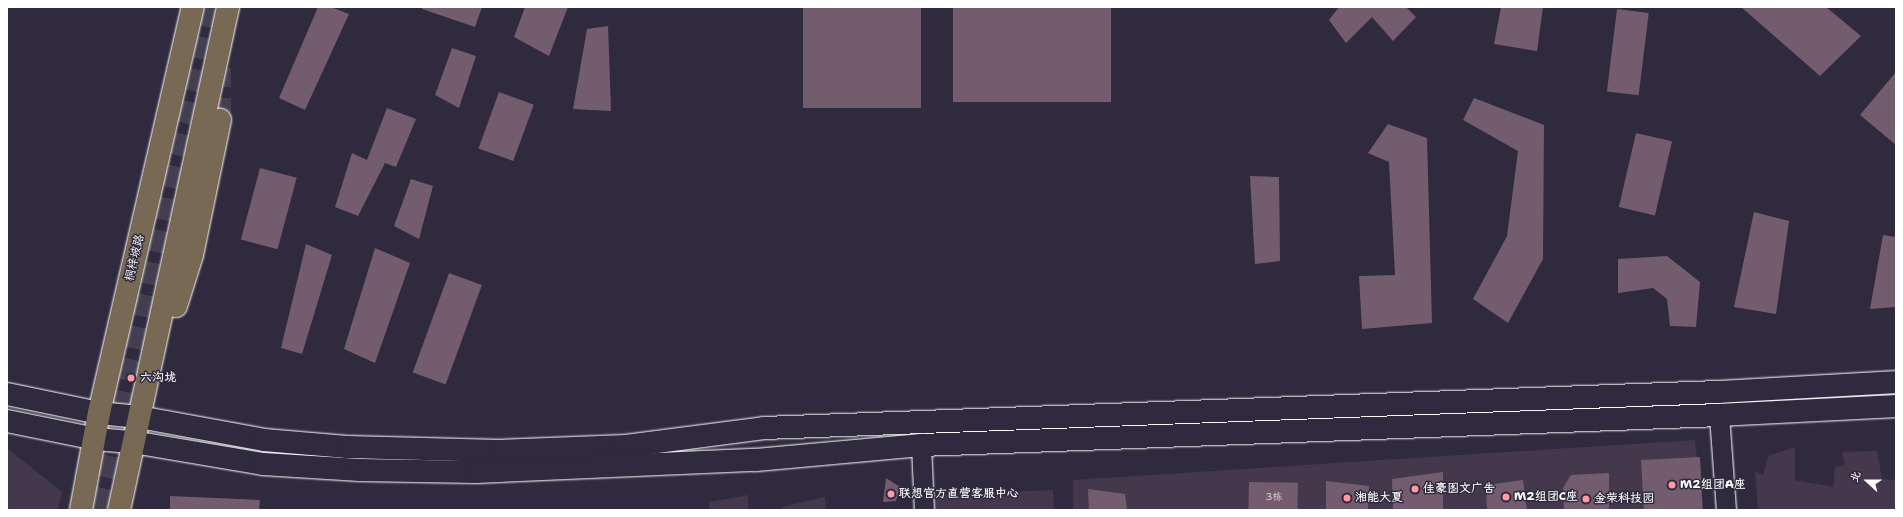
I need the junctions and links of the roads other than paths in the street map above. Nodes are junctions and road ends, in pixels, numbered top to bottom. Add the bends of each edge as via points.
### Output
1 (193, 7) edge
2 (228, 7) edge
3 (220, 120) tunnel mouth
4 (1896, 382) edge
5 (7, 394) edge
6 (1896, 406) edge
7 (99, 413) junction
8 (1719, 415) junction
9 (139, 417) junction
10 (7, 421) edge
11 (96, 439) junction
12 (133, 442) junction
13 (921, 445) junction
14 (81, 510) edge
15 (119, 510) edge
16 (924, 510) edge
17 (1726, 510) edge

1 - 7 main road, 桐梓坡路
2 - 9 main road
3 - 9 main road via 192,255
4 - 9 main road via 1718,392 764,428 626,446 500,451 348,447 264,440
5 - 7 main road
6 - 8 main road
7 - 9 main road
7 - 11 main road, 桐梓坡路
8 - 13 main road
8 - 17 street
9 - 12 main road
10 - 11 main road
11 - 12 main road
11 - 14 main road, 桐梓坡路
12 - 13 main road via 263,464 360,470 476,472 756,460
12 - 15 main road
13 - 16 street

